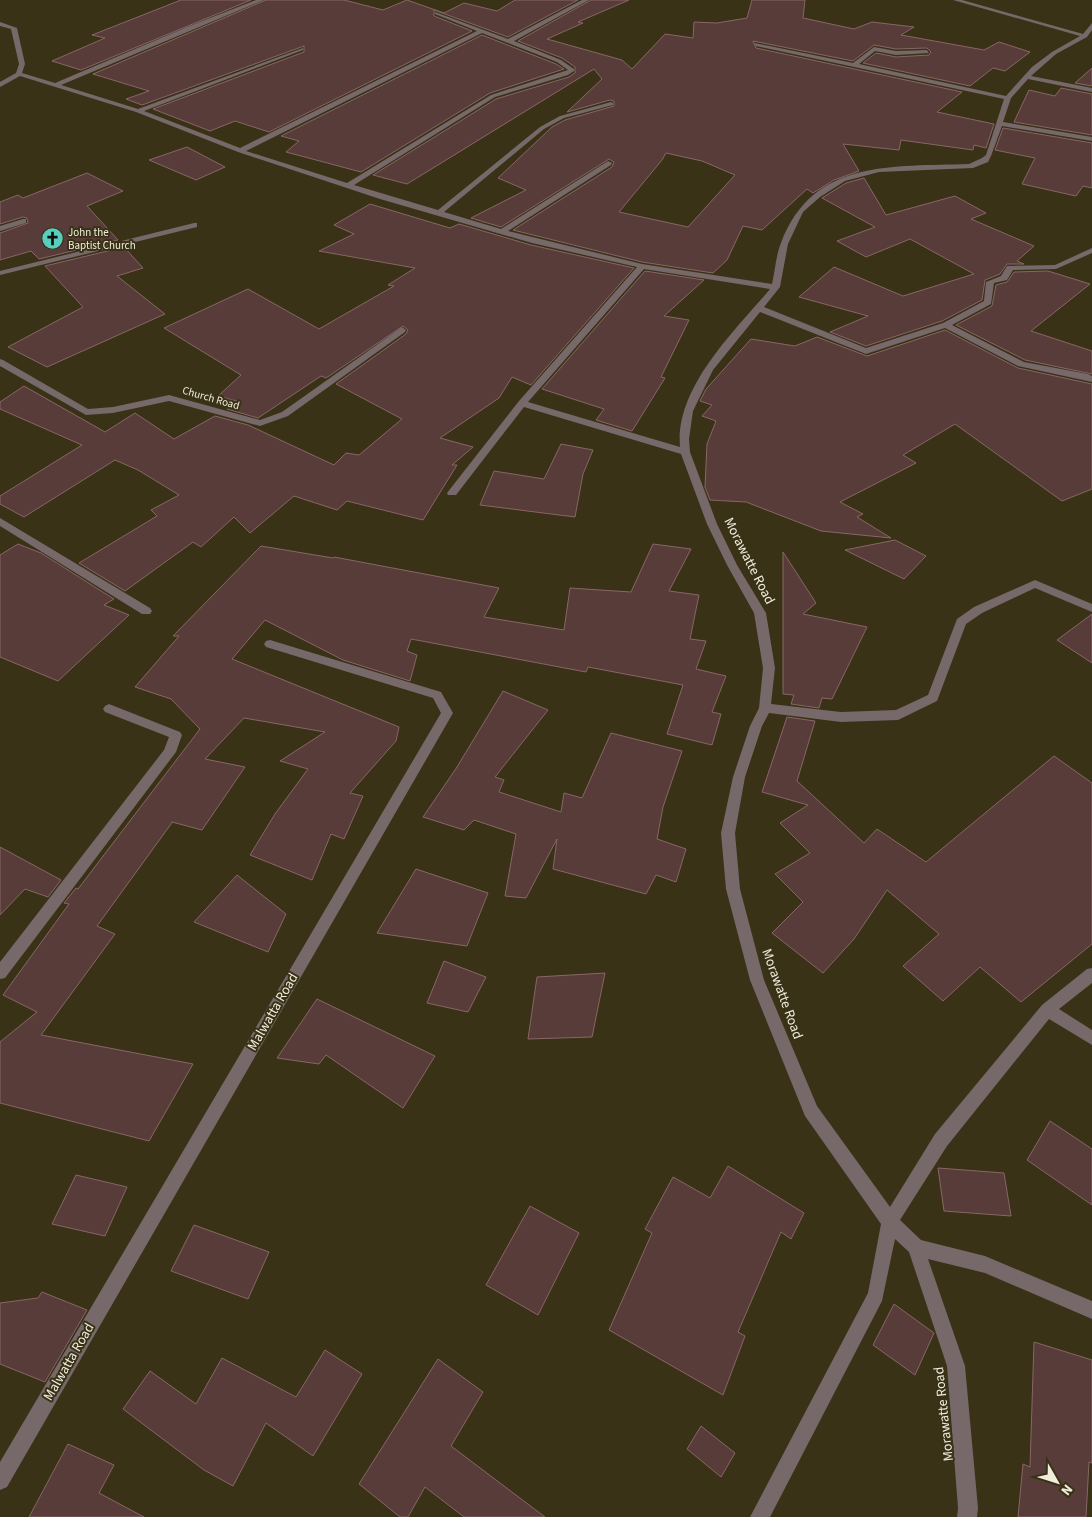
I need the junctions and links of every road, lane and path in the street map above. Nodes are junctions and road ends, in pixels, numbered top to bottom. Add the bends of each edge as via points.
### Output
1 (260, 0) edge
2 (569, 0) edge
3 (956, 0) edge
4 (583, 1) edge
5 (437, 14) dead end
6 (0, 24) edge
7 (1092, 25) edge
8 (481, 31) junction
9 (1085, 36) junction
10 (509, 41) junction
11 (756, 44) dead end
12 (301, 49) dead end
13 (927, 52) dead end
14 (854, 66) junction
15 (18, 74) junction
16 (1028, 77) junction
17 (0, 84) edge
18 (53, 86) junction
19 (1092, 90) edge
20 (1008, 98) junction
21 (611, 104) dead end
22 (138, 111) junction
23 (1000, 124) junction
24 (1092, 139) edge
25 (240, 151) junction
26 (608, 163) dead end
27 (348, 186) junction
28 (439, 213) junction
29 (23, 221) dead end
30 (194, 225) dead end
31 (0, 229) edge
32 (503, 231) junction
33 (1092, 250) edge
34 (642, 266) junction
35 (0, 273) edge
36 (776, 287) junction
37 (758, 308) junction
38 (946, 325) junction
39 (402, 330) dead end
40 (0, 362) edge
41 (1092, 379) edge
42 (522, 403) junction
43 (685, 452) junction
44 (452, 493) dead end
45 (0, 521) edge
46 (1092, 608) edge
47 (146, 611) dead end
48 (270, 644) dead end
49 (765, 708) junction
50 (109, 709) dead end
51 (0, 974) edge
52 (1092, 974) edge
53 (1047, 1010) junction
54 (1092, 1038) edge
55 (890, 1222) junction
56 (916, 1247) junction
57 (1092, 1310) edge
58 (0, 1480) edge
59 (760, 1517) edge
60 (967, 1517) edge

1 - 18 street
2 - 4 street
3 - 9 street
4 - 10 street
5 - 8 street
6 - 15 street via 14,28 22,64
7 - 9 street
8 - 10 street
8 - 25 street
9 - 16 street via 1054,53 1034,68
10 - 27 street via 559,61 572,70 494,96
11 - 14 street
12 - 22 street
13 - 14 street via 896,53 874,49
14 - 20 street
15 - 17 street
15 - 18 street
16 - 19 street
16 - 20 street
18 - 22 street
20 - 23 street
21 - 28 street via 562,117 542,128
22 - 25 street
23 - 24 street
23 - 36 street via 989,155 970,166 879,170 842,178 816,195 800,211 784,244
25 - 27 street
26 - 32 street
27 - 28 street
28 - 32 street
29 - 31 street
30 - 35 street
32 - 34 street
33 - 38 street via 1056,267 1010,268 1004,278 990,282 988,302
34 - 36 street
34 - 42 street
36 - 37 street, Morawatte Road
37 - 38 street via 866,351
37 - 43 street, Morawatte Road via 709,368 688,411
38 - 41 street via 1021,364
39 - 40 street, Church Road via 285,414 260,423 169,398 113,410 86,412
42 - 43 street
42 - 44 street
43 - 49 street, Morawatte Road via 712,524 760,612 770,668
45 - 47 street
46 - 49 street via 1035,584 978,610 961,622 933,698 898,715 840,717
48 - 58 street, Malwatta Road via 436,695 448,713
49 - 55 street, Morawatte Road via 739,777 728,833 733,889 757,980 811,1111
50 - 51 street via 176,735 170,752
52 - 53 street
53 - 54 street
53 - 55 street via 941,1140
55 - 56 street, Morawatte Road
55 - 59 street via 876,1295
56 - 57 street via 985,1265
56 - 60 street, Morawatte Road via 956,1366

